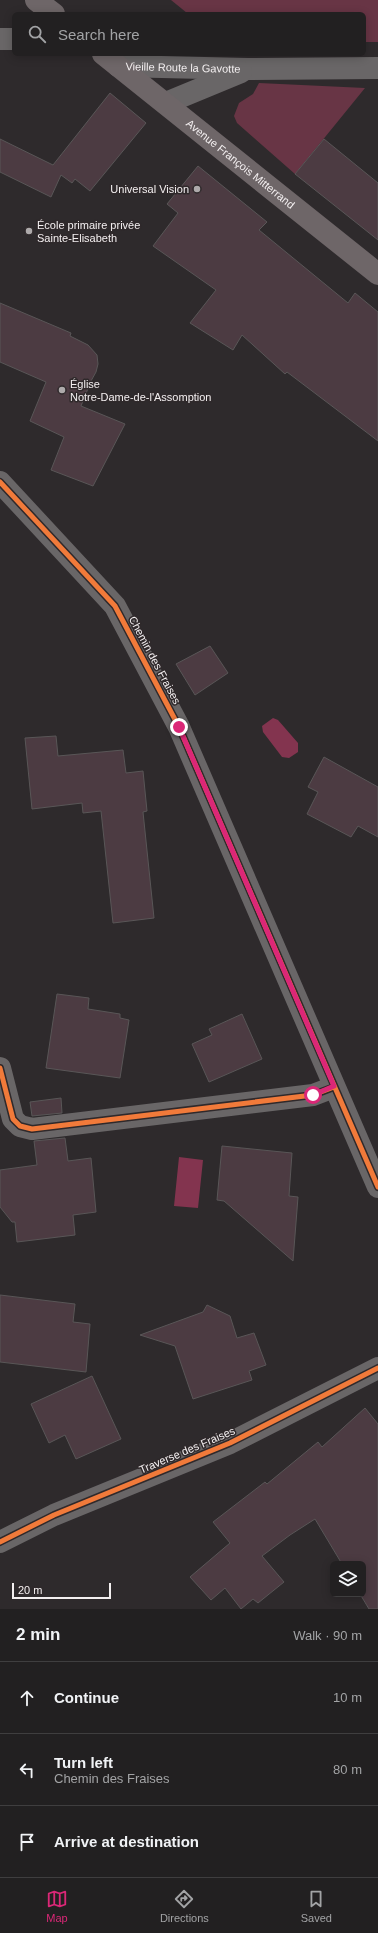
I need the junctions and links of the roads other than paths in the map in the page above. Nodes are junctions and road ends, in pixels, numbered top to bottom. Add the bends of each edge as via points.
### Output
1 (36, 0) edge
2 (51, 12) edge
3 (0, 40) edge
4 (12, 40) edge
5 (110, 60) edge
6 (378, 68) edge
7 (248, 69) junction
8 (166, 103) junction
9 (378, 274) edge
10 (0, 482) edge
11 (0, 1068) edge
12 (334, 1086) junction
13 (378, 1187) edge
14 (378, 1368) edge
15 (0, 1542) edge

1 - 2 main road
3 - 4 street
5 - 7 street, Vieille Route la Gavotte
5 - 8 main road, Avenue François Mitterrand
6 - 7 street, Vieille Route la Gavotte
7 - 8 street, Vieille Route la Gavotte
8 - 9 main road, Avenue François Mitterrand
10 - 12 street, Chemin des Fraises via 115,606 179,727
11 - 12 street via 13,1119 20,1126 32,1129 313,1095
12 - 13 street, Chemin des Fraises
14 - 15 street, Traverse des Fraises via 230,1443 54,1515

